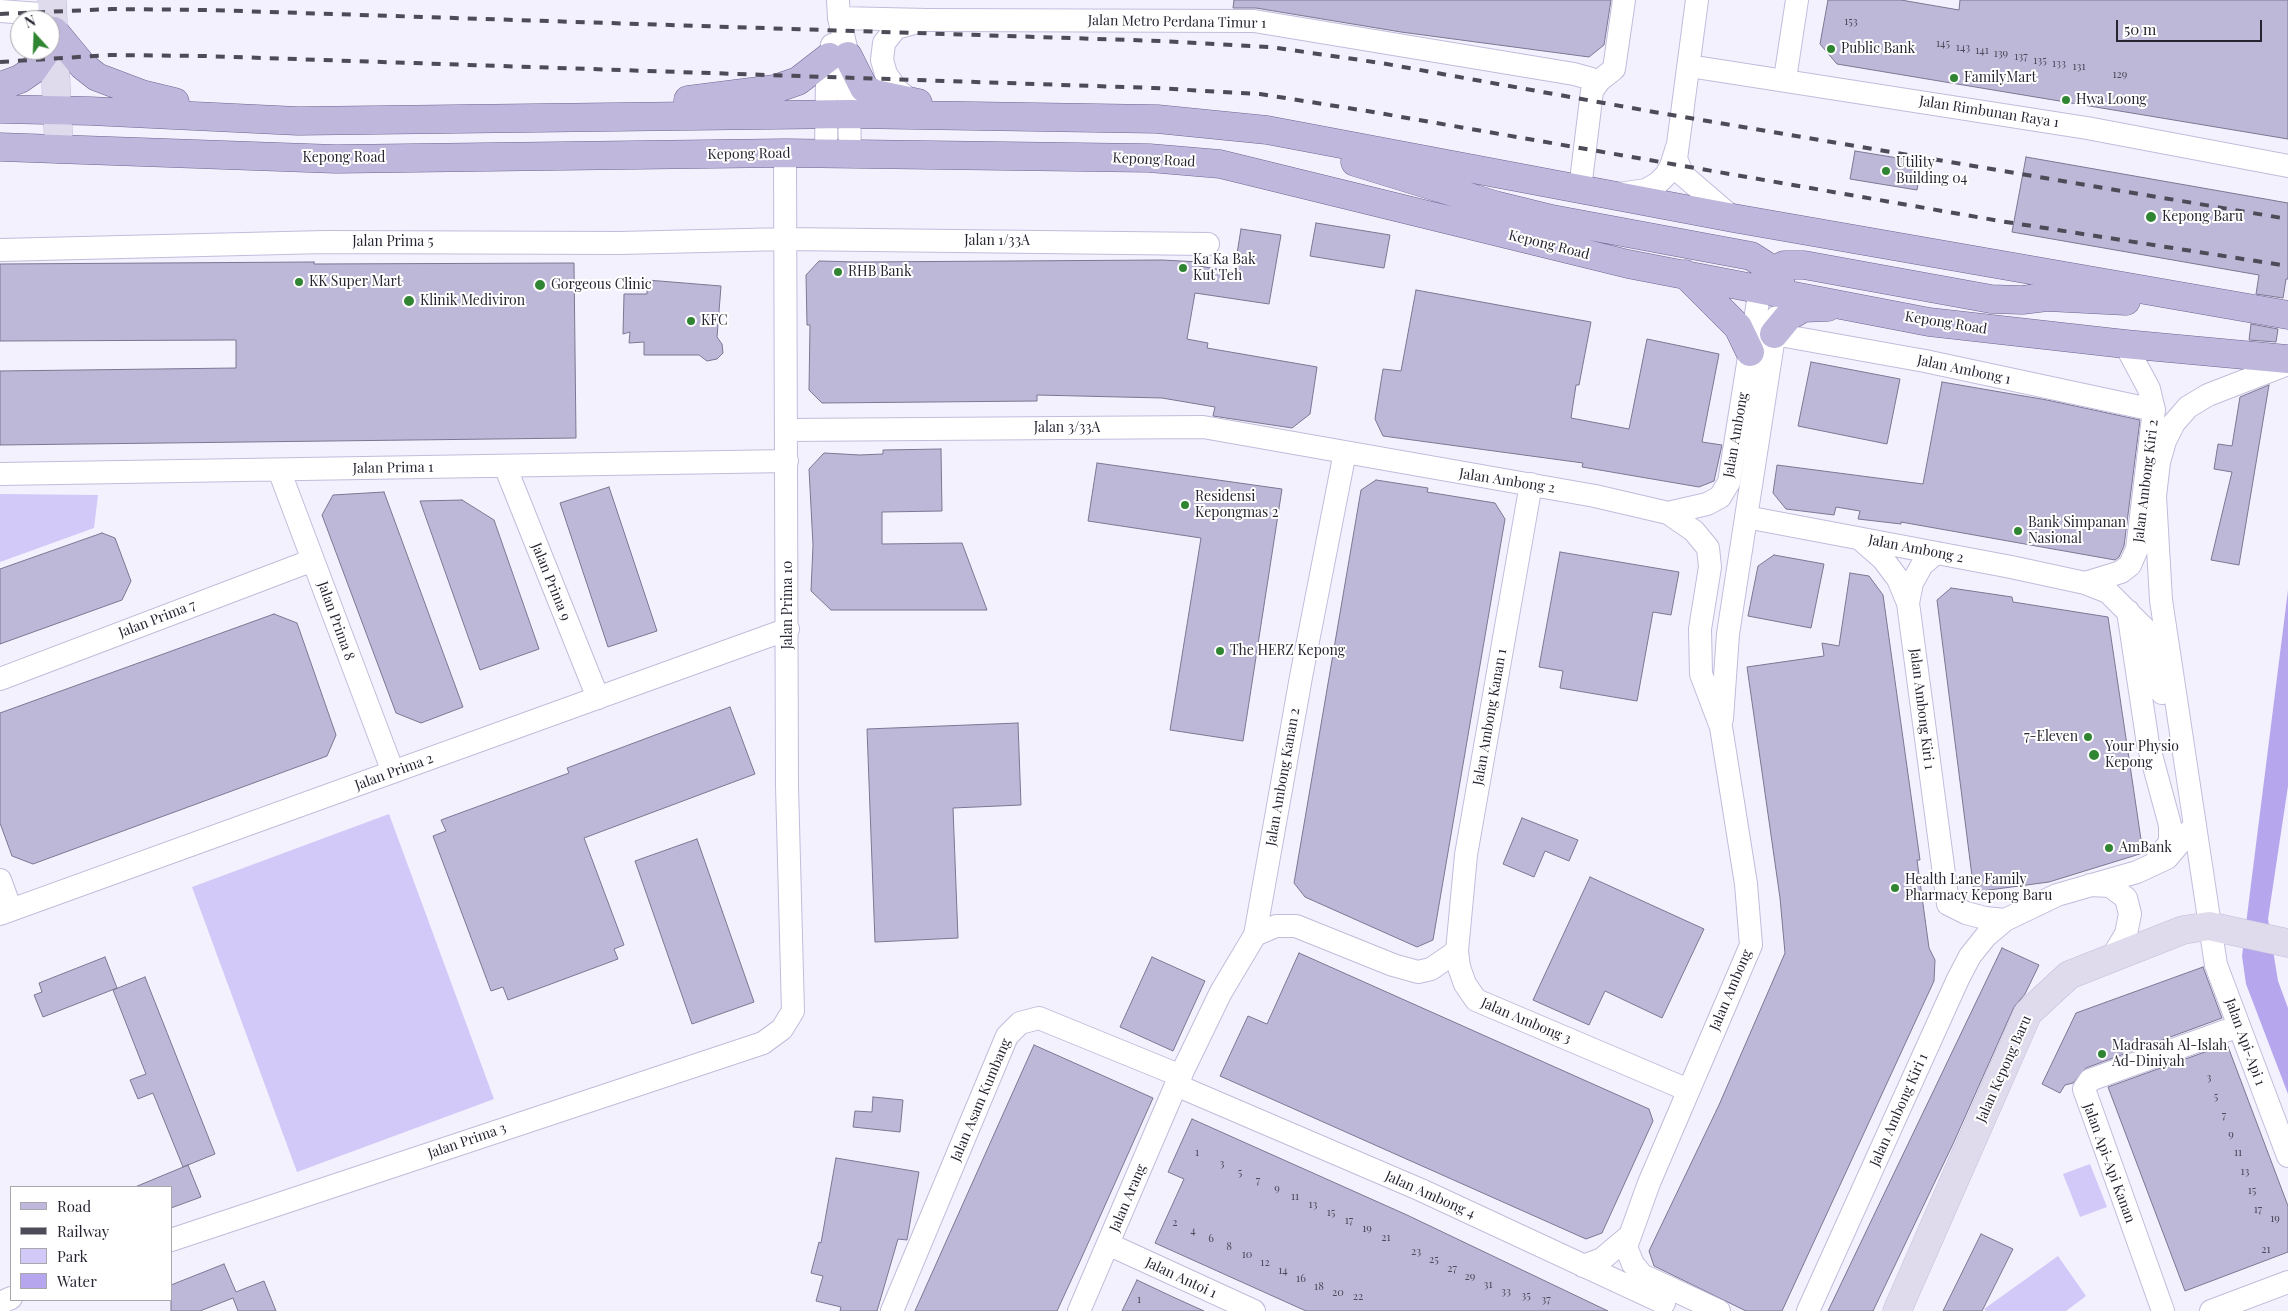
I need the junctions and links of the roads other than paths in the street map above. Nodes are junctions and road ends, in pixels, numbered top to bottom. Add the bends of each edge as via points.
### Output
1 (1624, 0) edge
2 (1697, 0) edge
3 (1797, 0) edge
4 (839, 9) edge
5 (926, 20) junction
6 (60, 39) edge
7 (839, 57) junction
8 (37, 60) edge
9 (54, 60) edge
10 (1689, 66) junction
11 (1785, 80) junction
12 (1599, 81) junction
13 (0, 86) edge
14 (912, 102) junction
15 (0, 110) edge
16 (59, 110) junction
17 (838, 114) junction
18 (228, 116) junction
19 (980, 117) junction
20 (505, 118) junction
21 (1267, 130) junction
22 (1679, 139) junction
23 (0, 147) edge
24 (59, 149) junction
25 (786, 153) junction
26 (838, 154) junction
27 (2288, 166) edge
28 (1580, 189) junction
29 (1611, 194) junction
30 (1733, 218) junction
31 (786, 239) junction
32 (1208, 244) dead end
33 (0, 250) edge
34 (1685, 274) junction
35 (1772, 284) junction
36 (1847, 305) junction
37 (2245, 307) junction
38 (2288, 315) edge
39 (1774, 334) junction
40 (2124, 344) junction
41 (1750, 352) junction
42 (2288, 359) edge
43 (2288, 364) edge
44 (2154, 410) junction
45 (787, 430) junction
46 (1345, 452) junction
47 (786, 461) junction
48 (505, 466) junction
49 (279, 470) junction
50 (0, 474) edge
51 (1531, 484) junction
52 (1668, 513) junction
53 (1746, 517) junction
54 (1859, 538) junction
55 (1936, 552) junction
56 (313, 560) junction
57 (2085, 583) junction
58 (1908, 603) junction
59 (2128, 611) junction
60 (788, 629) junction
61 (0, 679) edge
62 (598, 698) junction
63 (1721, 727) junction
64 (393, 772) junction
65 (2195, 825) junction
66 (2137, 872) junction
67 (0, 880) edge
68 (2089, 885) junction
69 (6, 912) edge
70 (2005, 920) junction
71 (2209, 926) junction
72 (1255, 935) junction
73 (2284, 943) edge
74 (1457, 951) junction
75 (2111, 959) junction
76 (2239, 1026) junction
77 (762, 1044) joint
78 (1179, 1081) junction
79 (1688, 1090) junction
80 (2288, 1156) edge
81 (1627, 1238) junction
82 (172, 1240) edge
83 (1108, 1244) junction
84 (1584, 1266) junction
85 (2288, 1282) edge
86 (892, 1311) edge
87 (1079, 1311) edge
88 (1254, 1311) edge
89 (1682, 1311) edge
90 (1720, 1311) edge
91 (1808, 1311) edge
92 (1897, 1311) edge
93 (2163, 1311) edge
94 (2210, 1311) edge

1 - 12 street via 1614,69
2 - 10 street
3 - 11 street
4 - 5 street, Jalan Metro Perdana Timur 1
4 - 7 street
5 - 12 street, Jalan Metro Perdana Timur 1 via 1254,21 1564,72
5 - 14 street via 896,28 884,43 882,60 886,74 897,90
6 - 18 main road via 97,77 142,94
7 - 14 main road via 864,88 875,94
7 - 17 street
7 - 20 main road via 798,81 776,89
8 - 13 main road via 32,70 20,79
9 - 16 street
10 - 11 street, Jalan Rimbunan Raya 1
10 - 22 street
11 - 27 street, Jalan Rimbunan Raya 1 via 2086,128
12 - 28 street via 1592,91
14 - 19 main road
15 - 16 main road
16 - 18 main road
16 - 24 street
17 - 19 main road
17 - 20 main road
17 - 26 street
18 - 20 main road via 298,121
19 - 21 main road via 1157,119
21 - 28 main road
21 - 35 main road via 1350,161 1495,205 1552,219 1751,256
22 - 29 street via 1671,166 1658,183 1646,190
22 - 30 street via 1676,159 1683,175
23 - 24 main road, Kepong Road
24 - 25 main road, Kepong Road via 336,159
25 - 26 main road, Kepong Road
25 - 31 street, Jalan Prima 10
26 - 34 main road, Kepong Road via 1149,158 1220,164 1608,259
28 - 29 main road
29 - 30 main road
30 - 37 main road
31 - 32 street, Jalan 1/33A
31 - 33 street, Jalan Prima 5 via 620,243 325,242
31 - 45 street, Jalan Prima 10
34 - 35 main road, Kepong Road
34 - 41 main road via 1738,327
35 - 36 main road, Kepong Road
35 - 37 main road via 1784,265 1804,265 1991,299 2047,297
35 - 39 street, Jalan Ambong
35 - 41 street, Jalan Ambong
36 - 39 main road via 1803,308 1788,317
36 - 40 main road, Kepong Road via 1929,322
37 - 38 main road
39 - 44 street, Jalan Ambong 1 via 1925,361
39 - 53 street, Jalan Ambong
40 - 42 main road, Kepong Road
40 - 44 street, Jalan Ambong Kiri 2 via 2149,389
41 - 52 street, Jalan Ambong via 1729,482 1720,497 1707,504
43 - 65 street, Jalan Ambong Kiri 2 via 2208,395 2188,407 2174,423 2159,462 2155,496 2161,600
44 - 57 street, Jalan Ambong Kiri 2 via 2137,549 2130,565 2122,572
45 - 46 street, Jalan 3/33A via 1204,427
45 - 47 street, Jalan Prima 10
46 - 51 street, Jalan Ambong 2
46 - 72 street, Jalan Ambong Kanan 2
47 - 48 street, Jalan Prima 1
47 - 60 street, Jalan Prima 10
48 - 49 street, Jalan Prima 1
48 - 62 street, Jalan Prima 9
49 - 50 street, Jalan Prima 1
49 - 56 street, Jalan Prima 8
51 - 52 street, Jalan Ambong 2
51 - 74 street, Jalan Ambong Kanan 1 via 1466,855
52 - 63 street, Jalan Ambong via 1694,531 1708,548 1710,567 1700,629 1701,674
53 - 54 street, Jalan Ambong 2
53 - 63 street, Jalan Ambong via 1728,634
54 - 55 street, Jalan Ambong 2
54 - 58 street, Jalan Ambong Kiri 1 via 1883,559 1898,579
55 - 57 street, Jalan Ambong 2
55 - 58 street, Jalan Ambong Kiri 1 via 1922,565 1912,583
56 - 61 street, Jalan Prima 7
56 - 64 street, Jalan Prima 8
57 - 59 street, Jalan Ambong Kiri 2 via 2108,592
58 - 70 street, Jalan Ambong Kiri 1 via 1948,904 1966,913
59 - 65 street, Jalan Ambong Kiri 2 via 2147,631
59 - 66 street via 2148,744 2170,825 2170,843
60 - 62 street, Jalan Prima 2
60 - 77 street, Jalan Prima 10 via 787,786 793,1011 782,1029
62 - 64 street, Jalan Prima 2
63 - 79 street, Jalan Ambong via 1746,884 1751,945
64 - 69 street, Jalan Prima 2
65 - 66 street, Jalan Ambong Kiri 1 via 2166,858
65 - 71 street, Jalan Ambong Kiri 2
66 - 68 street, Jalan Ambong Kiri 1
67 - 69 street
68 - 70 street, Jalan Ambong Kiri 1 via 2057,895
68 - 75 street via 2110,886 2126,898 2130,914 2126,934
70 - 91 street, Jalan Ambong Kiri 1 via 1980,943 1958,979
71 - 73 street
71 - 75 street, Jalan Kepong Baru via 2183,930
71 - 76 street, Jalan Api-Api 1 via 2216,965
72 - 74 street via 1276,926 1296,926 1418,972 1431,969
72 - 78 street, Jalan Ambong Kanan 2 via 1221,992
74 - 79 street, Jalan Ambong 3 via 1465,984 1476,1000
75 - 92 street, Jalan Kepong Baru via 2069,975 2028,1013
76 - 80 street, Jalan Api-Api 1
76 - 93 street, Jalan Api-Api Kanan via 2090,1080 2084,1089
77 - 82 street, Jalan Prima 3
78 - 83 street, Jalan Arang
78 - 84 street, Jalan Ambong 4
78 - 86 street, Jalan Asam Kumbang via 1039,1018 1020,1023 1007,1036
79 - 81 street, Jalan Ambong
81 - 84 street via 1602,1260
81 - 90 street via 1626,1247 1642,1275
83 - 87 street, Jalan Arang
83 - 88 street, Jalan Antoi 1
84 - 89 street, Jalan Ambong 4
85 - 94 street

